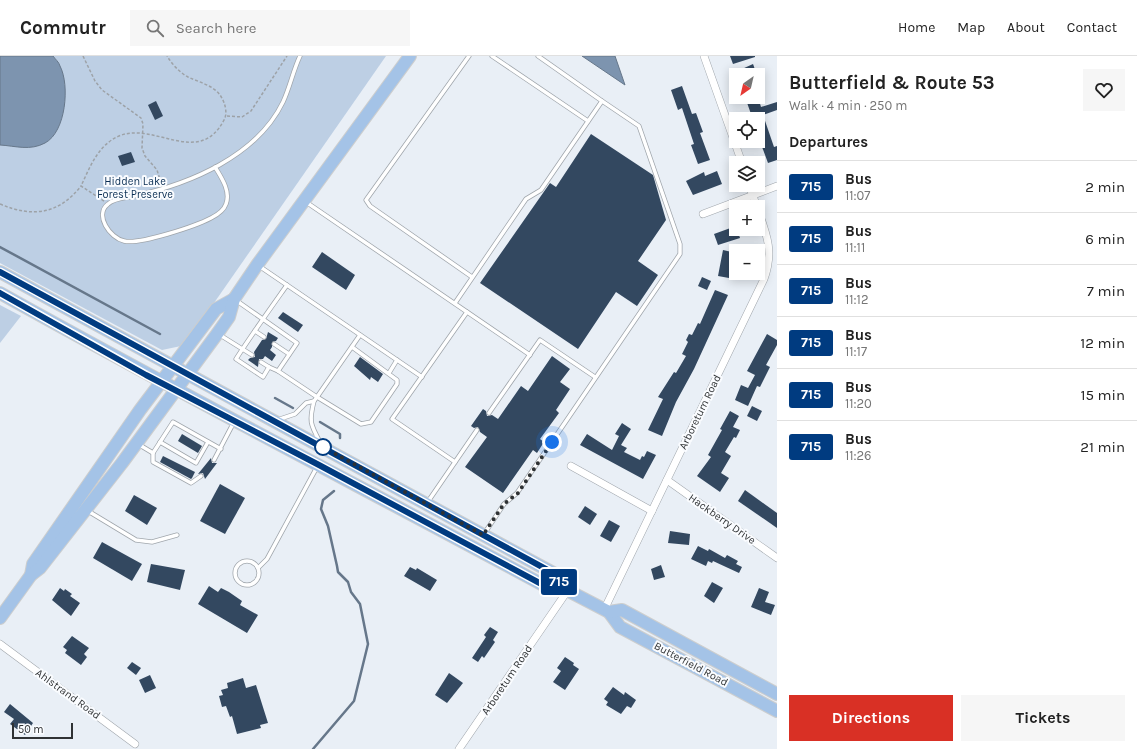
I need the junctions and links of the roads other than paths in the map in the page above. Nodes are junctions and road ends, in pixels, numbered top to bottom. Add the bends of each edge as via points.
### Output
1 (300, 56) edge
2 (410, 56) edge
3 (470, 56) edge
4 (492, 56) edge
5 (538, 56) edge
6 (704, 56) edge
7 (602, 101) junction
8 (588, 121) junction
9 (740, 156) edge
10 (215, 167) junction
11 (777, 186) edge
12 (752, 192) edge
13 (753, 195) junction
14 (304, 200) junction
15 (755, 200) edge
16 (703, 214) dead end
17 (765, 229) edge
18 (257, 265) junction
19 (0, 272) edge
20 (472, 277) junction
21 (286, 284) junction
22 (0, 293) edge
23 (234, 299) junction
24 (455, 303) junction
25 (467, 312) junction
26 (263, 319) junction
27 (255, 331) junction
28 (217, 334) junction
29 (360, 335) junction
30 (264, 337) dead end
31 (274, 344) dead end
32 (352, 347) junction
33 (242, 350) junction
34 (289, 354) junction
35 (530, 355) junction
36 (252, 356) dead end
37 (398, 360) junction
38 (261, 362) dead end
39 (174, 366) junction
40 (269, 367) junction
41 (278, 371) junction
42 (389, 373) junction
43 (188, 374) junction
44 (422, 377) junction
45 (595, 378) junction
46 (161, 382) junction
47 (176, 390) junction
48 (317, 397) junction
49 (314, 401) junction
50 (489, 413) dead end
51 (274, 420) junction
52 (234, 422) junction
53 (478, 430) dead end
54 (160, 442) junction
55 (208, 442) junction
56 (137, 443) junction
57 (322, 446) junction
58 (221, 449) junction
59 (153, 453) junction
60 (214, 460) dead end
61 (455, 462) junction
62 (319, 465) junction
63 (571, 466) dead end
64 (202, 476) dead end
65 (667, 480) junction
66 (426, 504) junction
67 (85, 510) junction
68 (652, 511) junction
69 (177, 535) dead end
70 (483, 535) junction
71 (777, 558) edge
72 (258, 568) junction
73 (31, 575) junction
74 (564, 588) junction
75 (606, 611) junction
76 (0, 618) edge
77 (0, 644) edge
78 (777, 694) edge
79 (777, 711) edge
80 (135, 744) dead end
81 (459, 749) edge

1 - 10 lane via 283,102 271,122 245,147
2 - 14 main road
3 - 20 lane via 366,200 370,206
4 - 8 lane
5 - 7 lane
6 - 9 street
7 - 8 lane
7 - 45 lane via 640,126 680,250 678,258
8 - 20 lane via 541,190 526,199
10 - 10 lane via 227,194 226,204 212,218 140,240 123,241 115,236 103,220 103,211 108,204 116,200 163,189
11 - 13 street
12 - 13 street, Arboretum Road
13 - 15 street, Arboretum Road
13 - 16 street
14 - 18 main road
14 - 24 lane
17 - 65 street, Arboretum Road via 769,241 767,271
18 - 21 lane
18 - 23 main road
19 - 39 main road, Butterfield Road
20 - 24 lane
21 - 26 lane
21 - 29 lane
22 - 46 main road, Butterfield Road
23 - 26 lane
23 - 28 main road via 229,317
23 - 39 main road via 216,309
24 - 25 lane
25 - 35 lane
25 - 44 lane
26 - 27 lane
26 - 34 lane via 297,343
27 - 30 lane
27 - 33 lane
28 - 33 lane
28 - 43 main road
29 - 32 lane
29 - 37 lane
31 - 34 lane
32 - 42 lane
32 - 48 lane
33 - 36 lane
33 - 40 lane via 236,359 263,377
34 - 41 lane
35 - 45 lane via 540,340
35 - 50 lane
37 - 42 lane
37 - 44 lane
38 - 40 lane
39 - 43 main road, Butterfield Road
39 - 46 main road
40 - 41 lane
41 - 48 lane
42 - 48 lane via 395,377 397,384 371,422 361,424
43 - 47 main road
43 - 51 main road, Butterfield Road
44 - 61 lane via 392,419
45 - 70 lane via 518,493 504,504
46 - 47 main road, Butterfield Road
46 - 73 main road via 73,504 33,564
47 - 52 main road, Butterfield Road
47 - 56 main road
48 - 49 lane
49 - 51 lane via 306,403 295,414
49 - 57 lane via 310,421
51 - 57 main road, Butterfield Road
52 - 58 lane
52 - 62 main road, Butterfield Road
53 - 61 lane
54 - 55 lane via 173,422
54 - 55 lane via 196,463
54 - 59 lane
55 - 58 lane
56 - 59 lane
56 - 67 main road
57 - 66 main road, Butterfield Road
58 - 60 lane
59 - 64 lane via 153,462 191,483
61 - 66 lane
62 - 72 lane via 267,559
62 - 74 main road, Butterfield Road via 547,587
63 - 68 street
65 - 68 street, Arboretum Road
65 - 71 street, Hackberry Drive
66 - 70 main road, Butterfield Road
67 - 69 lane via 136,540 152,542
67 - 73 main road via 40,568
68 - 75 street, Arboretum Road
70 - 74 main road, Butterfield Road via 555,574
72 - 72 lane via 253,563 242,562 236,568 236,578 241,584 252,584 258,579
73 - 76 main road
74 - 75 main road, Butterfield Road
74 - 81 street, Arboretum Road
75 - 78 main road, Butterfield Road via 622,610
75 - 79 main road, Butterfield Road via 620,627
77 - 80 street, Ahlstrand Road

